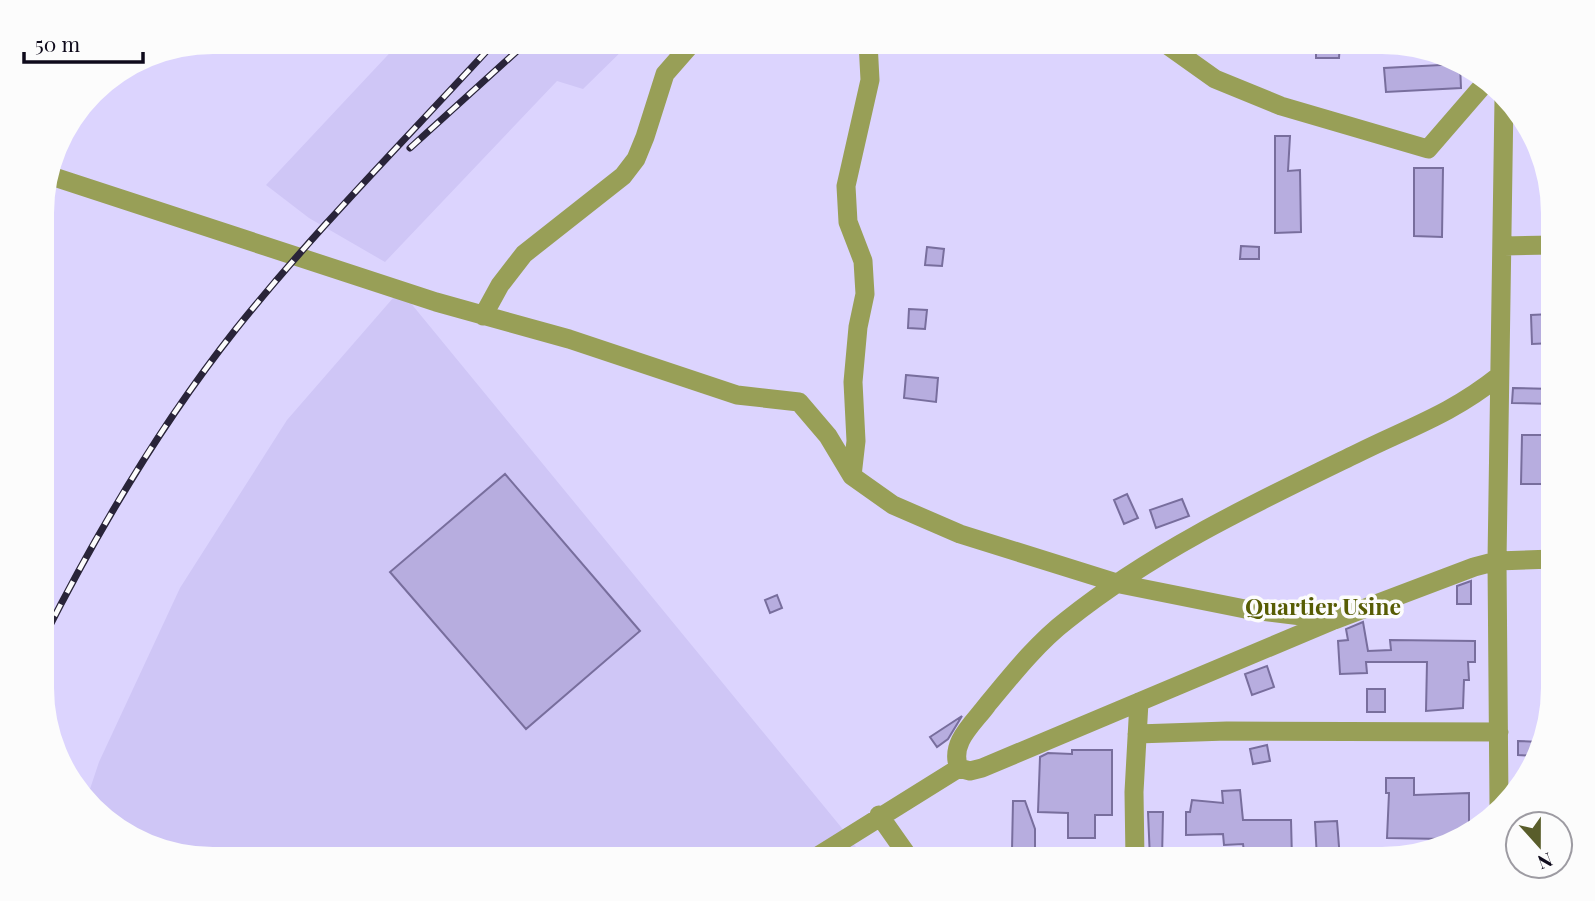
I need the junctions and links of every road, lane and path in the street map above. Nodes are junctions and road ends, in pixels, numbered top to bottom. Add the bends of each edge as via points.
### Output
1 (682, 54) edge
2 (869, 54) edge
3 (1180, 54) edge
4 (1480, 88) edge
5 (1504, 112) edge
6 (59, 178) edge
7 (1540, 245) edge
8 (1504, 246) junction
9 (483, 316) junction
10 (1499, 376) junction
11 (852, 476) junction
12 (1540, 559) edge
13 (1497, 561) junction
14 (1120, 584) junction
15 (1334, 620) junction
16 (1139, 702) junction
17 (1499, 732) junction
18 (1138, 734) junction
19 (959, 768) junction
20 (1499, 795) edge
21 (878, 815) junction
22 (832, 846) edge
23 (901, 846) edge
24 (1135, 846) edge

1 - 9 street via 664,74 645,137 629,168 597,199 524,254
2 - 11 street via 870,80 846,186 848,222 863,261 866,293 858,327
3 - 4 street via 1214,79 1281,106 1428,149
5 - 8 street
6 - 9 street
7 - 8 street
8 - 10 street
9 - 11 street via 569,339 737,395 799,402 828,436
10 - 13 street
10 - 14 street via 1467,402 1227,518
11 - 14 street via 893,505 960,534
12 - 13 street
13 - 15 street
13 - 17 street
14 - 15 street via 1245,609
14 - 19 street via 1065,621 1009,678 959,741 954,756
15 - 16 street
16 - 18 street
16 - 19 street via 982,768
17 - 18 street
17 - 20 street
18 - 24 street
19 - 21 street
21 - 22 street
21 - 23 street

